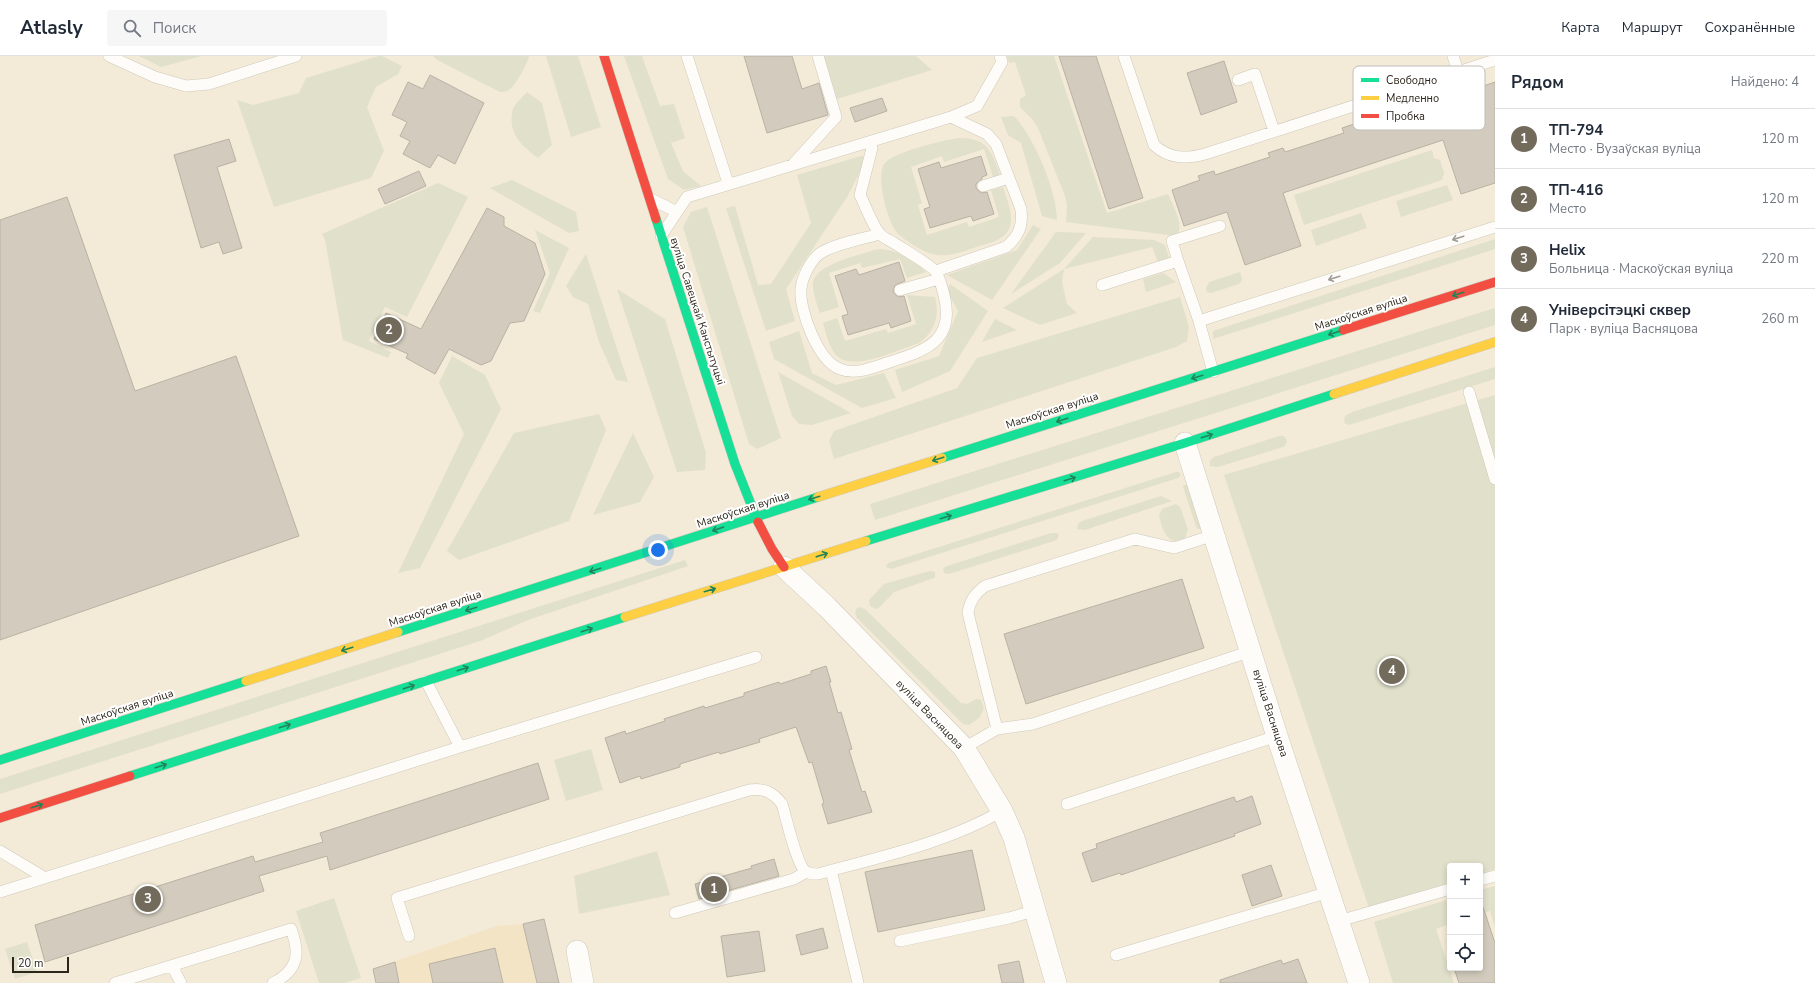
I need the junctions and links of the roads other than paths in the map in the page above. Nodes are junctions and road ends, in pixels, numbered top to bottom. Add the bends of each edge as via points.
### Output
1 (109, 56) edge
2 (296, 56) edge
3 (604, 56) edge
4 (687, 56) edge
5 (818, 56) edge
6 (1000, 56) edge
7 (1124, 56) edge
8 (1453, 56) edge
9 (1495, 60) edge
10 (1456, 66) edge
11 (1476, 66) edge
12 (1238, 80) dead end
13 (1353, 106) edge
14 (951, 117) junction
15 (1274, 131) junction
16 (869, 142) junction
17 (794, 164) junction
18 (1010, 178) junction
19 (728, 183) junction
20 (983, 186) dead end
21 (650, 199) junction
22 (677, 212) junction
23 (1220, 226) dead end
24 (1495, 227) edge
25 (880, 234) junction
26 (661, 236) junction
27 (1178, 261) junction
28 (937, 275) junction
29 (1495, 282) edge
30 (1102, 285) dead end
31 (900, 290) dead end
32 (1199, 321) junction
33 (1495, 342) edge
34 (1213, 372) junction
35 (1468, 392) dead end
36 (1185, 443) junction
37 (1495, 479) edge
38 (755, 517) junction
39 (1214, 534) junction
40 (784, 567) junction
41 (1251, 652) junction
42 (756, 656) dead end
43 (426, 681) junction
44 (997, 729) junction
45 (1277, 736) junction
46 (460, 747) junction
47 (964, 748) junction
48 (0, 760) edge
49 (1067, 804) dead end
50 (1002, 811) junction
51 (0, 818) edge
52 (0, 851) edge
53 (831, 870) junction
54 (806, 872) junction
55 (1495, 876) edge
56 (45, 878) junction
57 (1483, 879) edge
58 (1447, 890) edge
59 (0, 892) edge
60 (1329, 892) junction
61 (1034, 911) junction
62 (675, 912) dead end
63 (1339, 921) junction
64 (409, 936) dead end
65 (900, 942) dead end
66 (577, 951) dead end
67 (1116, 955) dead end
68 (172, 966) junction
69 (115, 983) edge
70 (181, 983) edge
71 (273, 983) edge
72 (584, 983) edge
73 (858, 983) edge
74 (1056, 983) edge
75 (1359, 983) edge

1 - 2 lane via 155,77 186,86 209,84
3 - 21 main road, вуліца Савецкай Канстытуцыі
4 - 19 lane
5 - 17 lane via 836,118
6 - 14 lane via 1002,62 977,106
7 - 15 lane via 1154,145 1170,156 1193,157
8 - 10 lane
9 - 11 lane
12 - 15 lane via 1256,74
13 - 15 lane
14 - 16 lane
14 - 18 lane via 987,134 996,144
16 - 17 lane
16 - 25 lane via 872,148 860,195
17 - 19 lane
18 - 20 lane
18 - 28 lane via 1021,209 1022,220 1015,240 1001,250
19 - 22 lane via 687,197
21 - 22 lane
21 - 26 main road, вуліца Савецкай Канстытуцыі
22 - 26 lane
23 - 27 lane via 1172,241
24 -> 32 lane
25 - 28 lane
25 - 28 lane via 830,249 819,255 804,277 801,289 808,322 816,345 829,364 841,370 854,372 920,352 931,346 945,324 946,309
26 - 38 main road, вуліца Савецкай Канстытуцыі
27 - 30 lane
27 - 32 lane
28 - 31 lane
29 -> 34 main road, Маскоўская вуліца
32 - 34 lane
36 -> 33 main road
34 -> 38 main road, Маскоўская вуліца
35 - 37 lane
36 - 39 street, вуліца Васняцова
40 -> 36 main road
38 - 40 main road, вуліца Савецкай Канстытуцыі via 768,544
38 -> 48 main road, Маскоўская вуліца
39 - 41 street, вуліца Васняцова
39 - 44 lane via 1174,548 1135,539 985,586 976,593 970,602 968,613
43 -> 40 main road
40 - 47 street, вуліца Васняцова via 827,607
41 - 44 lane via 1032,724
41 - 45 street, вуліца Васняцова
42 - 46 lane
43 - 46 lane
51 -> 43 main road
44 - 47 lane
45 - 49 lane
45 - 60 street, вуліца Васняцова
46 - 56 lane
47 - 50 street, вуліца Васняцова
50 - 53 lane via 981,823 940,839
50 - 61 street, вуліца Васняцова via 1014,838
52 - 56 lane
53 - 54 lane via 818,874
53 - 73 lane
54 - 62 lane via 794,880
54 - 64 lane via 799,862 782,804 771,792 756,789 397,898
55 - 57 lane
56 - 59 lane
58 - 63 lane
60 - 63 street, вуліца Васняцова
60 - 67 lane
61 - 65 lane
61 - 74 street, вуліца Васняцова
63 - 75 street, вуліца Васняцова
66 - 72 street
68 - 69 lane
68 - 70 lane
68 - 71 lane via 292,929 297,946 292,969

